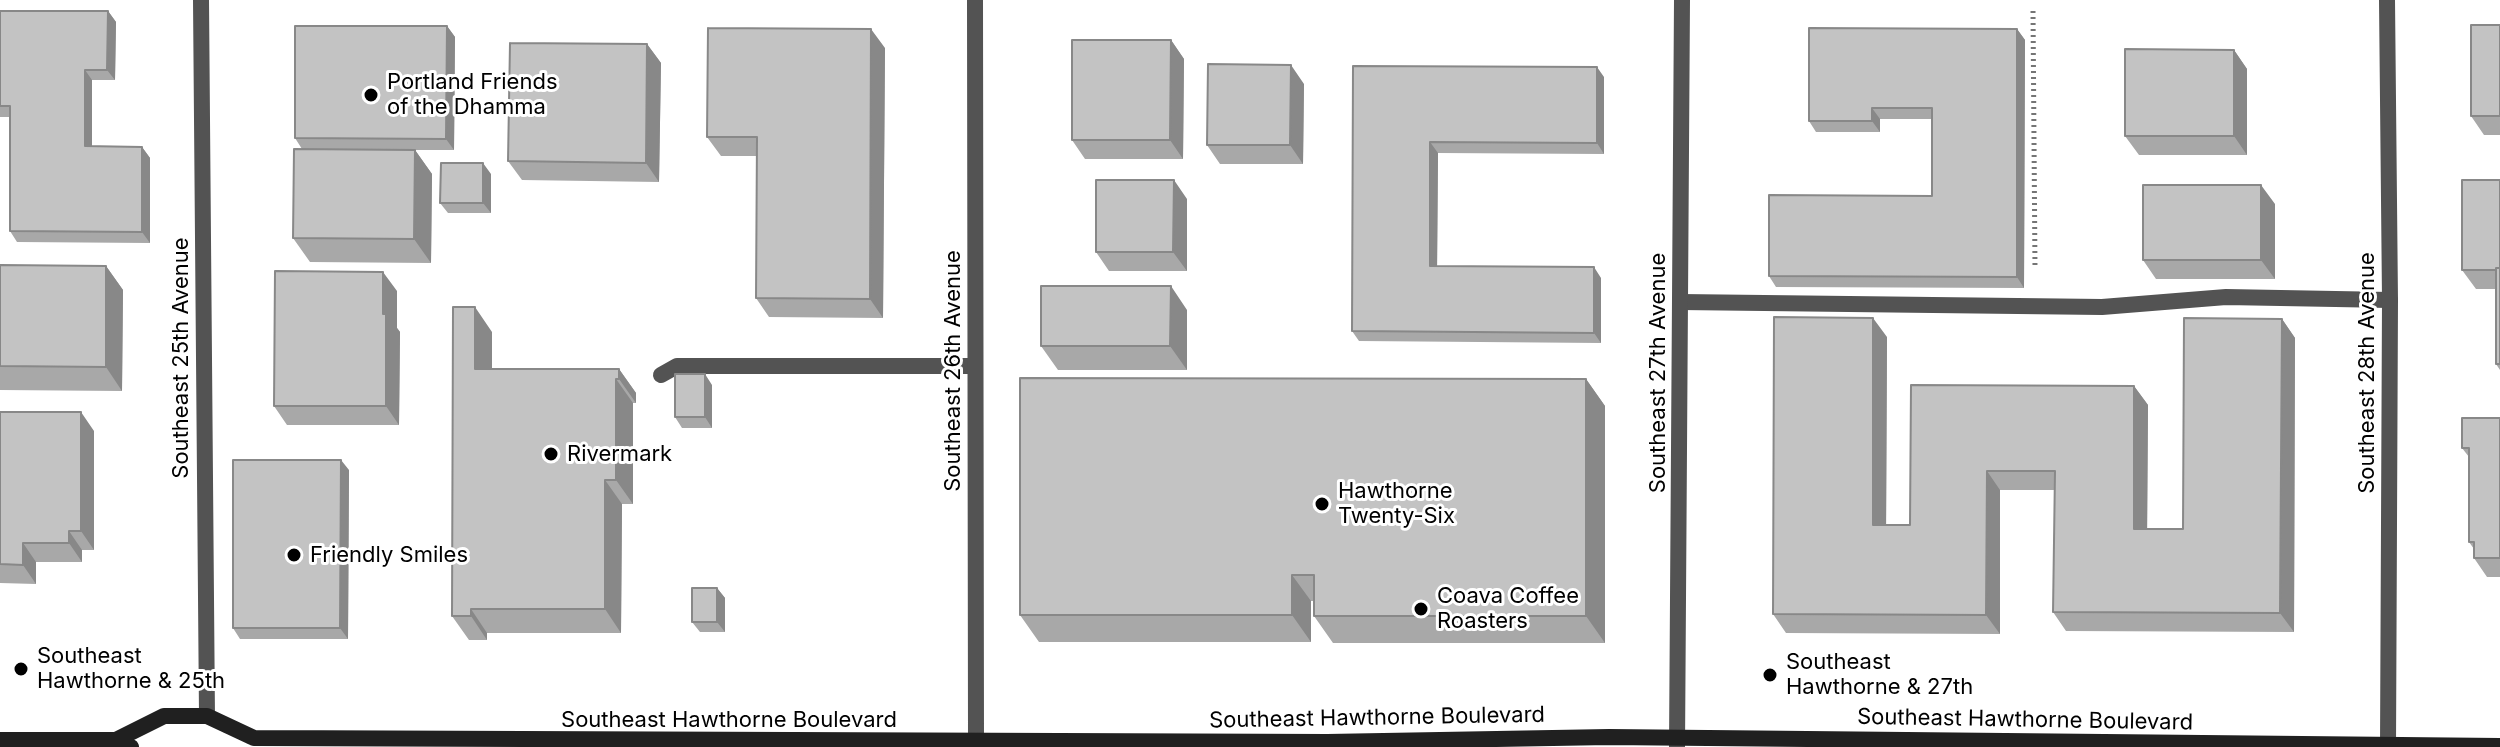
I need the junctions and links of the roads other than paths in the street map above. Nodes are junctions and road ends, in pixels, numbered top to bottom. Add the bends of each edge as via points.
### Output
1 (201, 0) edge
2 (975, 0) edge
3 (1682, 0) edge
4 (2387, 0) edge
5 (2390, 300) junction
6 (1680, 302) junction
7 (975, 366) junction
8 (661, 375) dead end
9 (207, 716) junction
10 (254, 738) junction
11 (0, 740) edge
12 (976, 742) junction
13 (1677, 743) edge
14 (121, 745) edge
15 (2388, 746) edge
16 (2500, 746) edge
17 (237, 747) edge

1 - 9 street, Southeast 25th Avenue
2 - 7 street, Southeast 26th Avenue
3 - 6 street, Southeast 27th Avenue
4 - 5 street, Southeast 28th Avenue
5 - 6 street via 2226,297 2102,307
5 - 15 street, Southeast 28th Avenue
6 - 13 street, Southeast 27th Avenue
7 - 8 street via 677,366
7 - 12 street, Southeast 26th Avenue
9 - 10 main road, Southeast Hawthorne Boulevard
9 - 14 main road, Southeast Hawthorne Boulevard via 164,716
10 - 12 main road, Southeast Hawthorne Boulevard
10 - 17 main road, Southeast Hawthorne Boulevard
11 - 14 main road, Southeast Hawthorne Boulevard
12 - 13 main road, Southeast Hawthorne Boulevard
13 - 15 main road, Southeast Hawthorne Boulevard
15 - 16 main road, Southeast Hawthorne Boulevard

